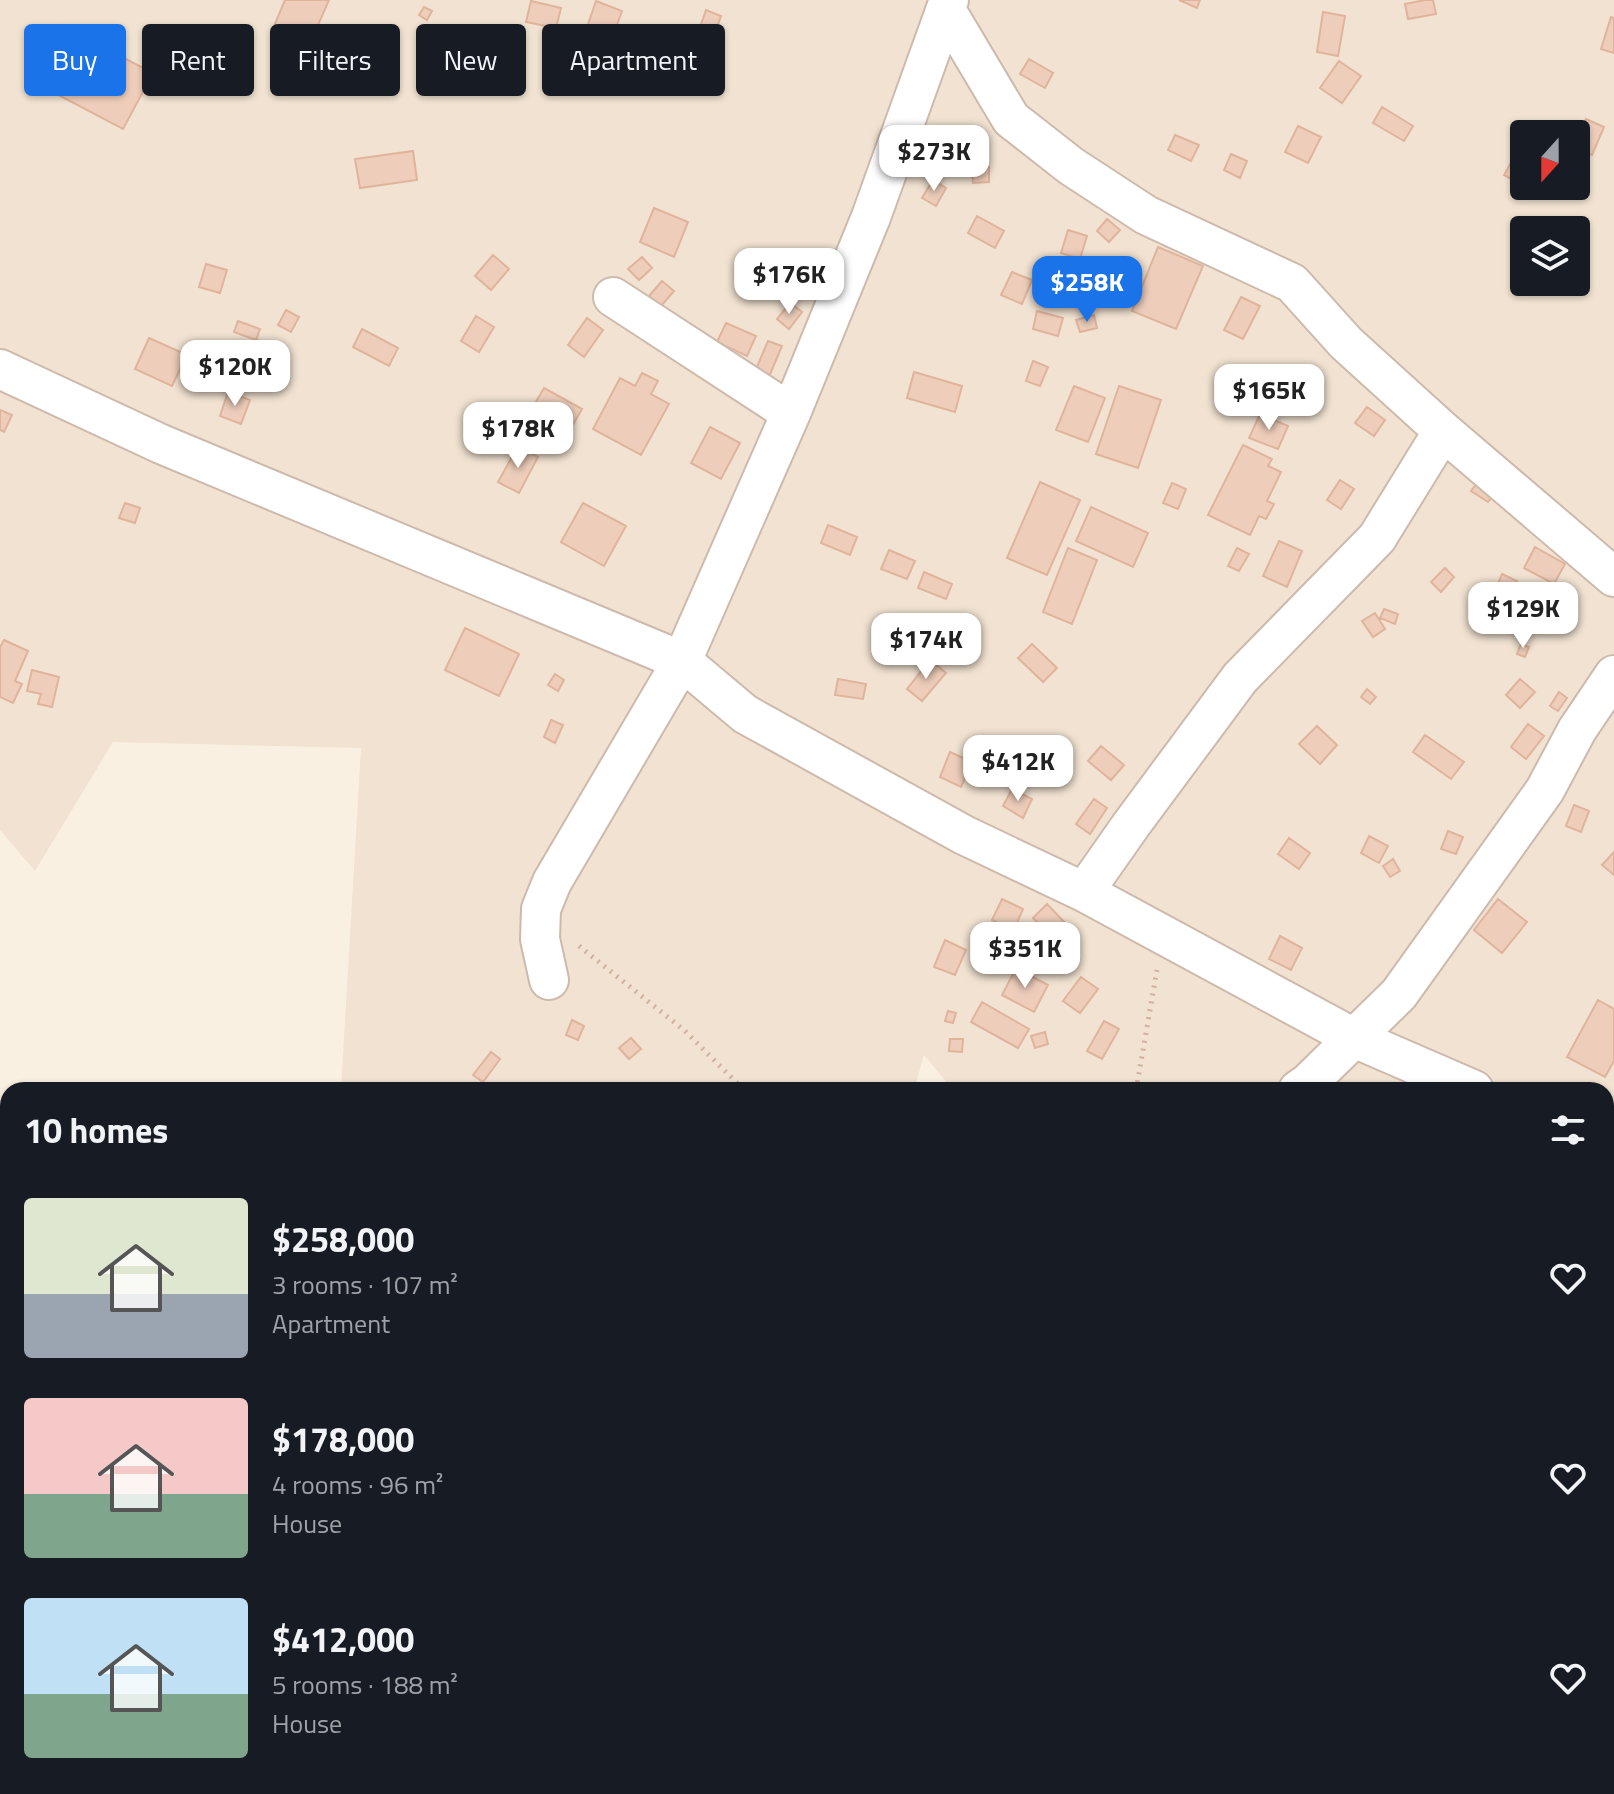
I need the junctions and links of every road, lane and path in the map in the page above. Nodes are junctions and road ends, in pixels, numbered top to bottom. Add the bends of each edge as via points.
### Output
1 (948, 5) edge
2 (613, 297) dead end
3 (0, 369) edge
4 (791, 413) junction
5 (1443, 431) junction
6 (1614, 577) edge
7 (682, 661) junction
8 (1614, 675) edge
9 (1084, 892) junction
10 (541, 916) junction
11 (1163, 934) junction
12 (549, 980) dead end
13 (1354, 1038) junction
14 (736, 1082) edge
15 (1137, 1082) edge
16 (1309, 1082) edge
17 (1456, 1082) edge

1 - 4 street via 871,217
1 - 5 street via 1011,119 1146,215 1292,283 1346,343
2 - 4 street
3 - 7 street via 161,444
4 - 7 street
5 - 6 street
5 - 9 street via 1377,538 1240,678
7 - 9 street via 745,714 964,835
7 - 10 street via 552,882
8 - 13 street via 1545,790 1399,994
9 - 11 street
10 - 12 street
10 - 14 path via 685,1031
11 - 13 street
11 - 15 path
13 - 16 street
13 - 17 street

